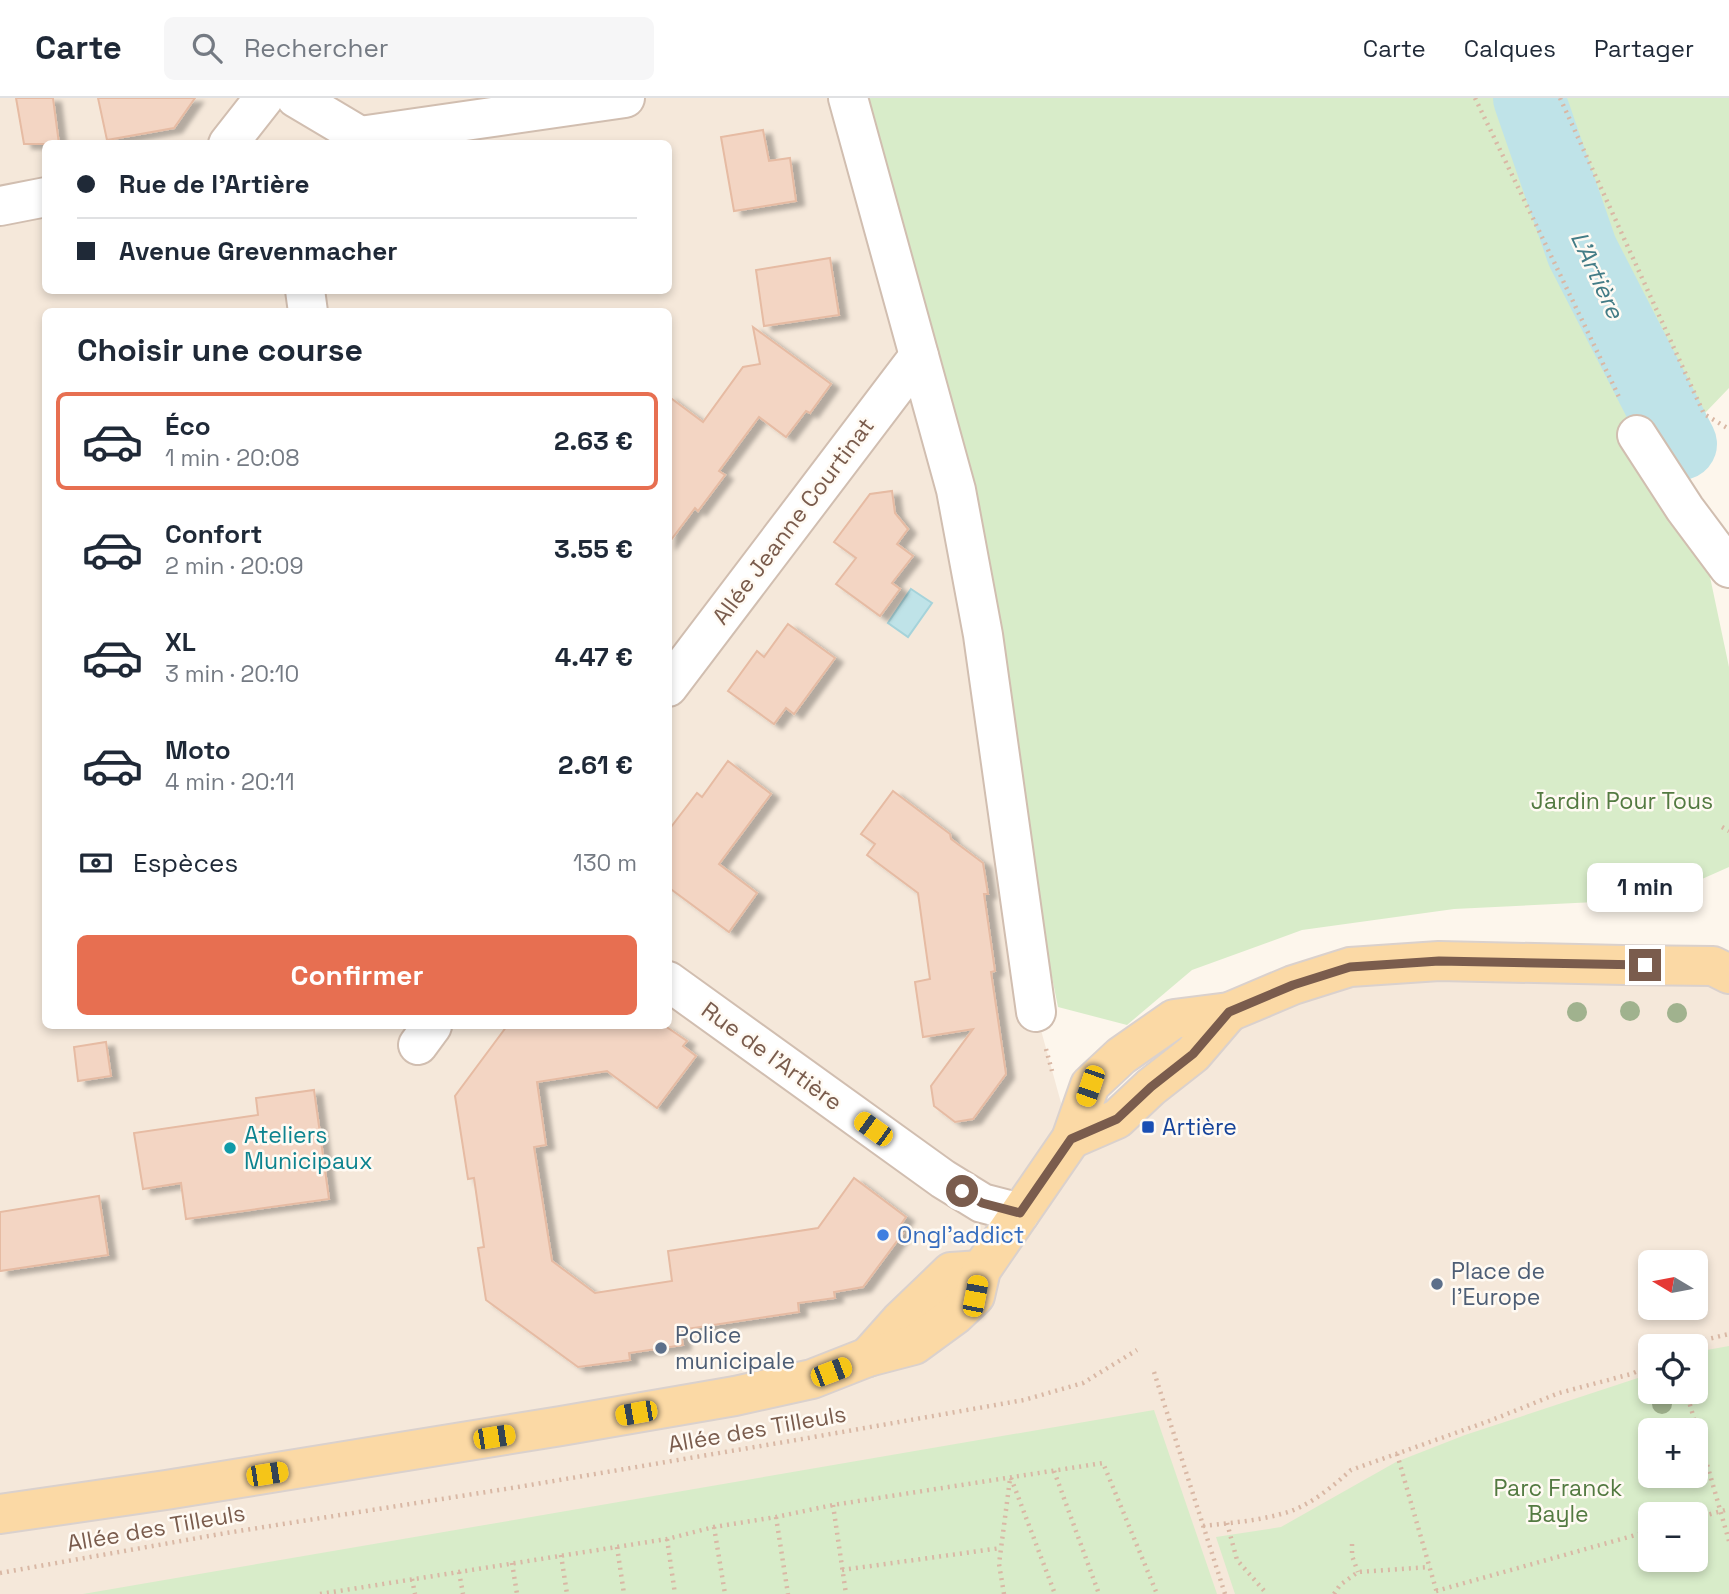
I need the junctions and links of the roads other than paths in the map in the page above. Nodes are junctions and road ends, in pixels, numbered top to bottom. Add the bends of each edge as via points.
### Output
1 (264, 98) edge
2 (296, 98) edge
3 (625, 98) edge
4 (848, 98) edge
5 (231, 140) edge
6 (357, 140) edge
7 (42, 198) edge
8 (0, 206) edge
9 (919, 356) junction
10 (1637, 435) road end
11 (1729, 568) edge
12 (672, 682) edge
13 (1724, 964) edge
14 (672, 984) edge
15 (1036, 1012) dead end
16 (1020, 1213) junction
17 (0, 1514) edge

1 - 5 street
2 - 6 street
3 - 6 street
4 - 9 street
7 - 8 street
9 - 12 street, Allée Jeanne Courtinat
9 - 15 street via 956,490 983,635
10 - 11 street
13 - 16 main road via 1439,961 1350,967 1293,985 1229,1012 1193,1054 1117,1119 1071,1139
14 - 16 street, Rue de l'Artière via 943,1179 982,1203
16 - 17 main road via 981,1270 975,1296 955,1315 914,1345 812,1379 561,1426

